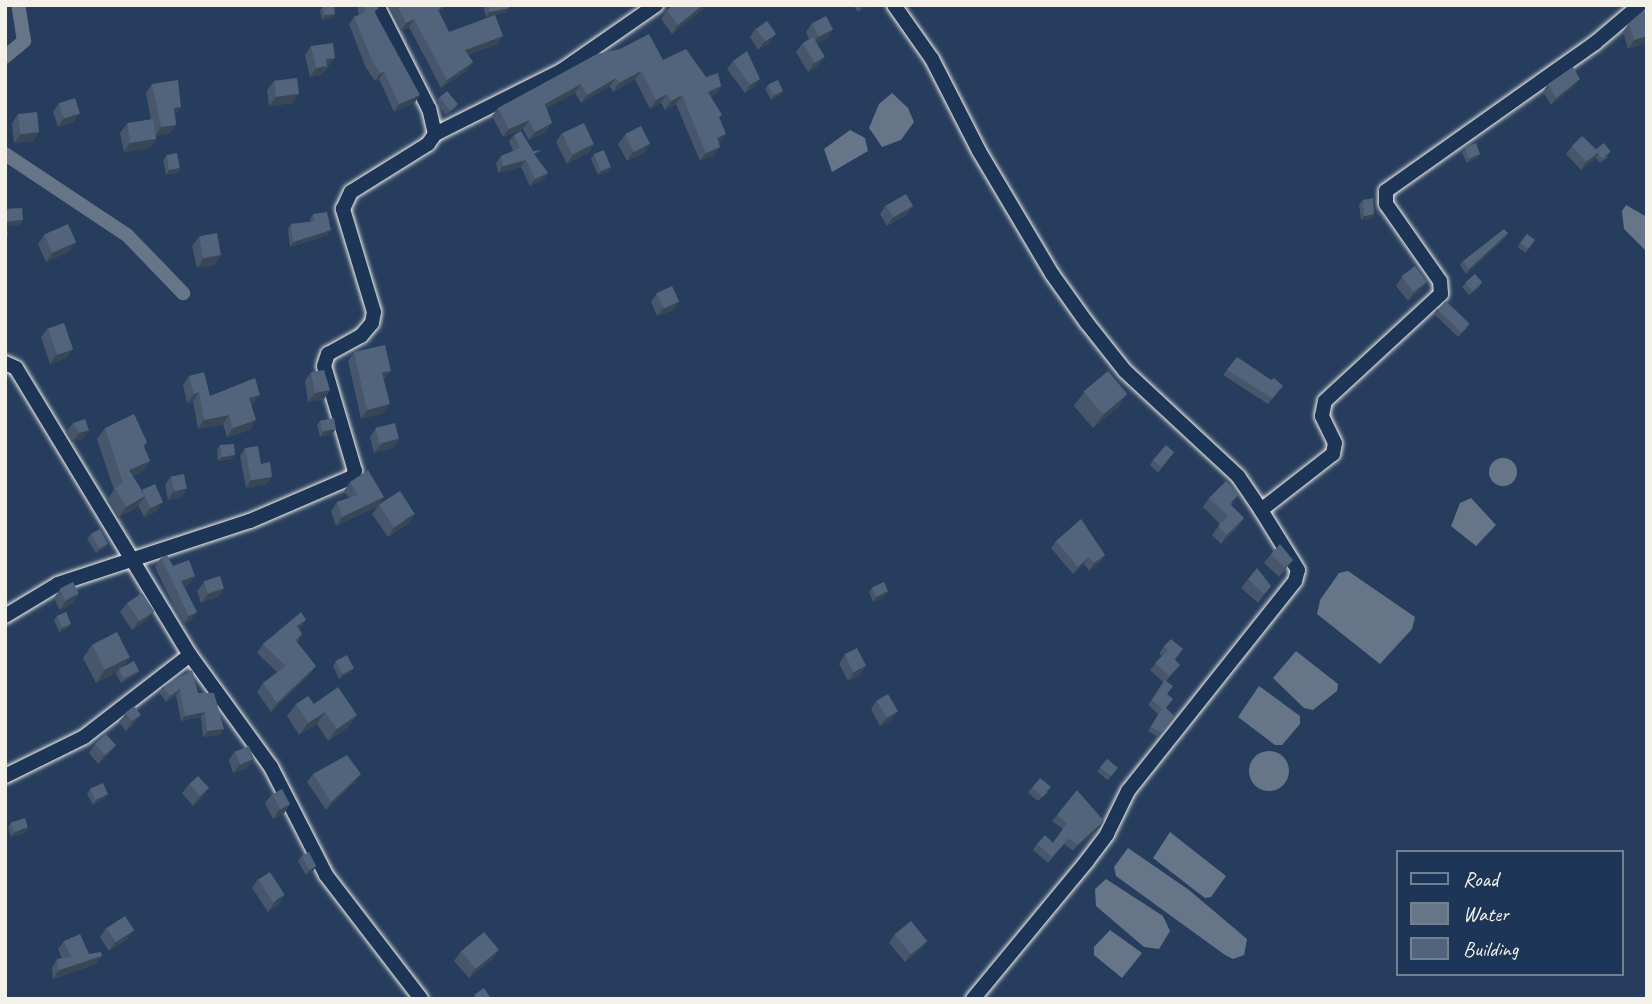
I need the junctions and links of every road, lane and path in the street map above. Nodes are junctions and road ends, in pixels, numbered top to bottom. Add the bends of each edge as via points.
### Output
1 (377, 5) edge
2 (656, 5) edge
3 (894, 5) edge
4 (1640, 5) edge
5 (435, 134) junction
6 (5, 363) edge
7 (1261, 510) junction
8 (130, 562) junction
9 (5, 616) edge
10 (190, 655) junction
11 (5, 776) edge
12 (421, 999) edge
13 (973, 999) edge

1 - 5 street via 429,110
2 - 5 street via 561,71
3 - 7 street via 932,59 979,151 1052,274 1087,323 1125,371 1238,476
4 - 7 street via 1566,64 1386,191 1386,204 1440,281 1440,294 1325,401 1322,416 1335,443 1333,454
5 - 8 street via 428,144 351,192 343,209 374,312 361,336 328,354 324,366 355,471 352,477 250,521
6 - 8 street via 16,369
7 - 13 street via 1298,569 1295,581 1128,791 1107,834 1087,861
8 - 9 street via 58,584
8 - 10 street
10 - 11 street via 84,737
10 - 12 street via 271,767 326,875

